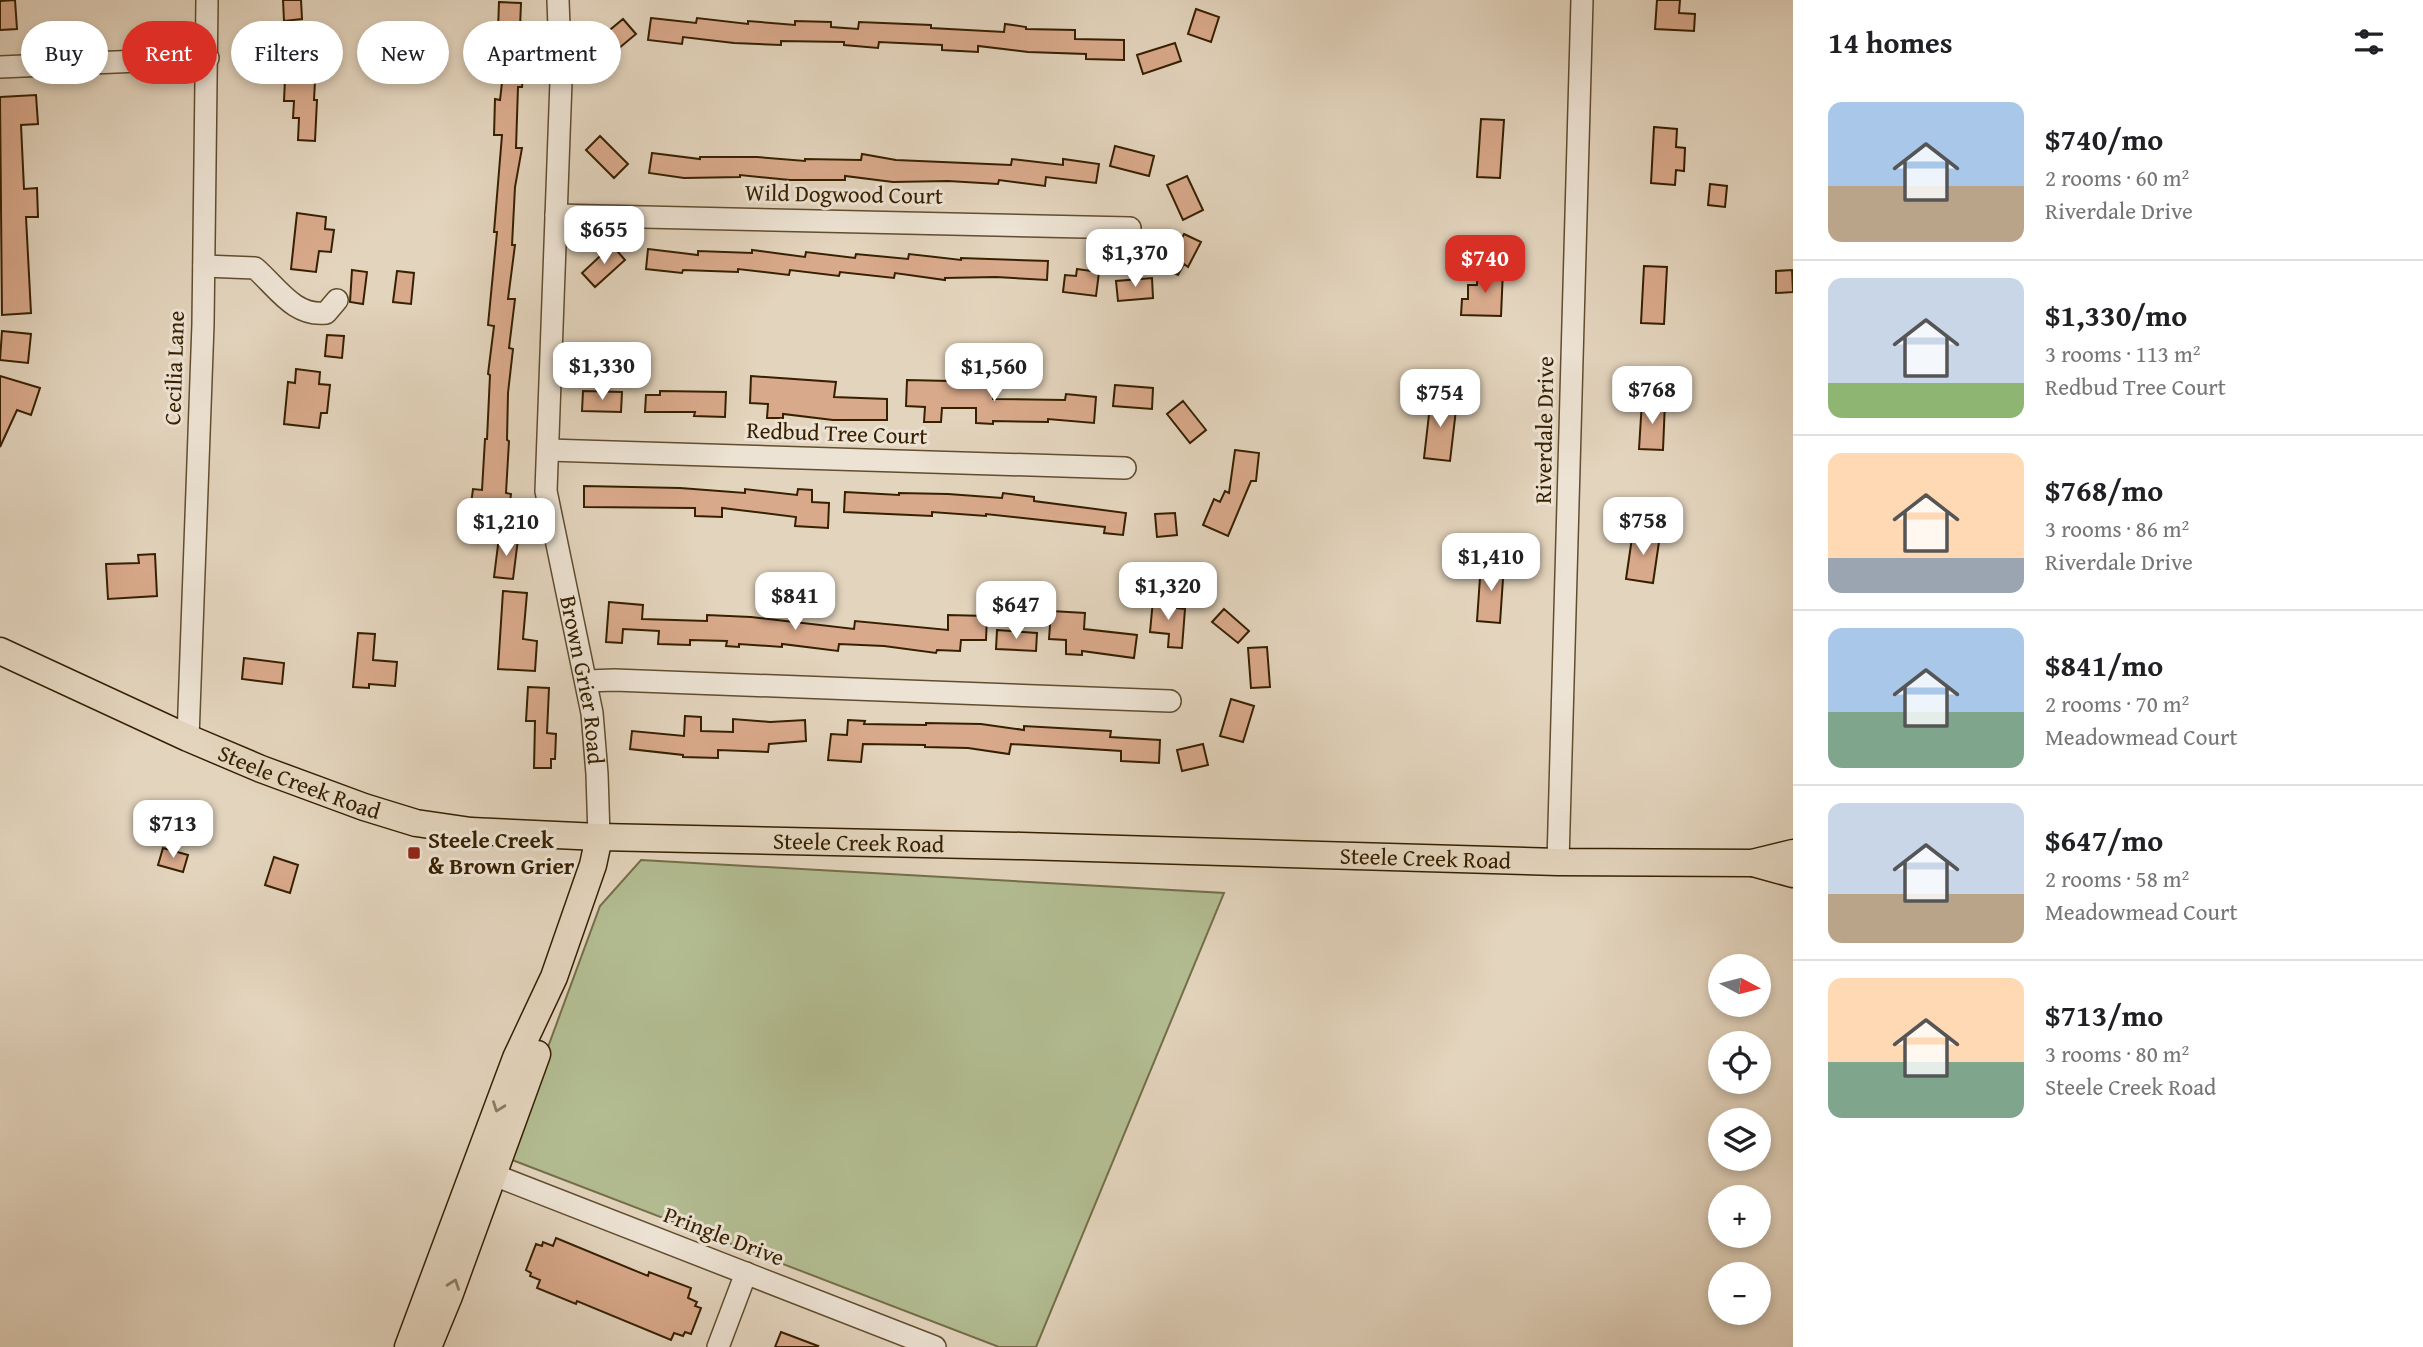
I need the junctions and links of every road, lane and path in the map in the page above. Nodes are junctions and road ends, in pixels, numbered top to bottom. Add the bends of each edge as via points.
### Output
1 (207, 0) edge
2 (558, 0) edge
3 (1582, 0) edge
4 (207, 21) edge
5 (122, 61) edge
6 (0, 66) edge
7 (208, 84) edge
8 (556, 215) junction
9 (1130, 228) dead end
10 (204, 266) junction
11 (337, 300) dead end
12 (548, 450) junction
13 (1125, 468) dead end
14 (0, 651) edge
15 (587, 681) junction
16 (1170, 702) dead end
17 (188, 738) junction
18 (599, 837) junction
19 (1793, 853) edge
20 (1558, 862) junction
21 (1752, 863) junction
22 (1793, 874) edge
23 (554, 977) junction
24 (494, 1174) junction
25 (746, 1273) junction
26 (408, 1347) edge
27 (428, 1347) edge
28 (718, 1347) edge
29 (934, 1347) edge

1 - 4 street, Cecilia Lane
2 - 8 street, Brown Grier Road via 561,81
3 - 20 street, Riverdale Drive
5 - 6 street
7 - 10 street, Cecilia Lane
8 - 9 street, Wild Dogwood Court
8 - 12 street, Brown Grier Road
10 - 11 street via 255,268 290,303 305,311 326,313
10 - 17 street, Cecilia Lane
12 - 13 street, Redbud Tree Court
12 - 15 street, Brown Grier Road via 546,491
14 - 17 main road, Steele Creek Road
15 - 16 street
15 - 18 street, Brown Grier Road via 595,736
17 - 18 main road, Steele Creek Road via 416,823
18 - 20 main road, Steele Creek Road
18 - 23 main road, Brown Grier Road
19 - 21 main road, Steele Creek Road
20 - 21 main road, Steele Creek Road
21 - 22 main road, Steele Creek Road
23 - 24 main road, Brown Grier Road via 537,1053
23 -> 26 main road, Brown Grier Road via 516,1058
24 - 25 street, Pringle Drive
27 -> 24 main road, Brown Grier Road
25 - 28 street
25 - 29 street, Pringle Drive

